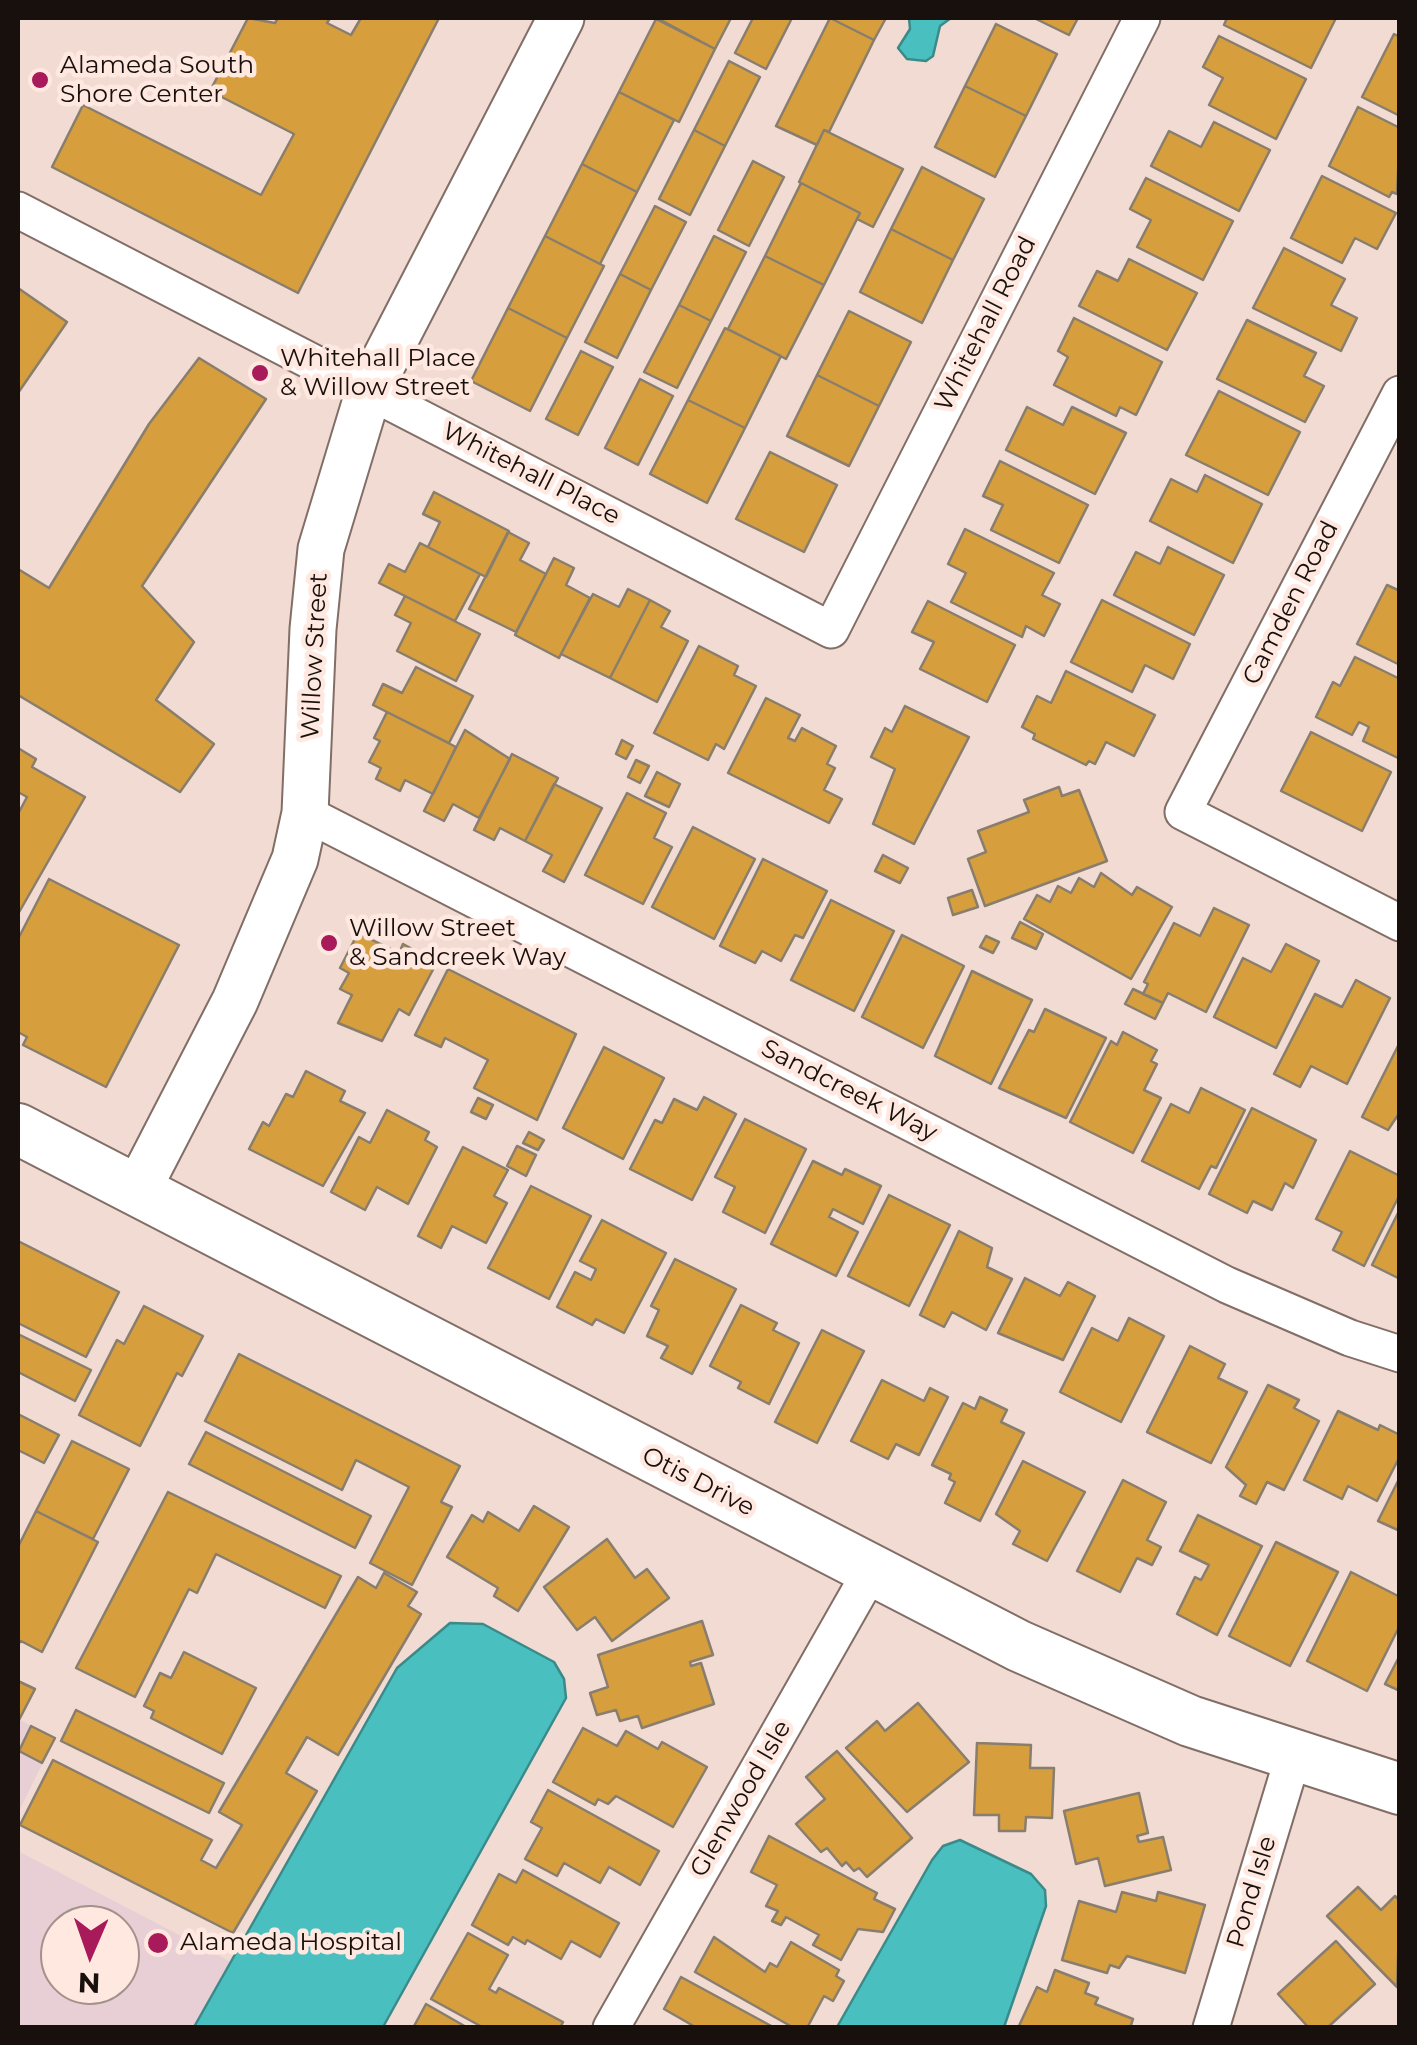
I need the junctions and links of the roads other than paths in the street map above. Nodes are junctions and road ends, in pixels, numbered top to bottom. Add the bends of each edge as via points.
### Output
1 (561, 18) edge
2 (1142, 18) edge
3 (18, 210) edge
4 (370, 390) junction
5 (1400, 394) edge
6 (831, 630) joint
7 (305, 813) junction
8 (1400, 923) edge
9 (18, 1130) edge
10 (137, 1191) junction
11 (1400, 1354) edge
12 (871, 1571) junction
13 (1294, 1757) junction
14 (1400, 1789) edge
15 (611, 2028) edge
16 (1212, 2028) edge

1 - 4 street, Willow Street
2 - 6 street, Whitehall Road
3 - 4 street, Whitehall Place
4 - 6 street, Whitehall Place
4 - 7 street, Willow Street via 321,549
5 - 8 street, Camden Road via 1182,812
7 - 10 street, Willow Street via 273,919
7 - 11 street, Sandcreek Way via 1227,1285
9 - 10 main road, Otis Drive
10 - 12 main road, Otis Drive
12 - 13 main road, Otis Drive via 1082,1676
12 - 15 street, Glenwood Isle
13 - 14 main road, Otis Drive
13 - 16 street, Pond Isle

